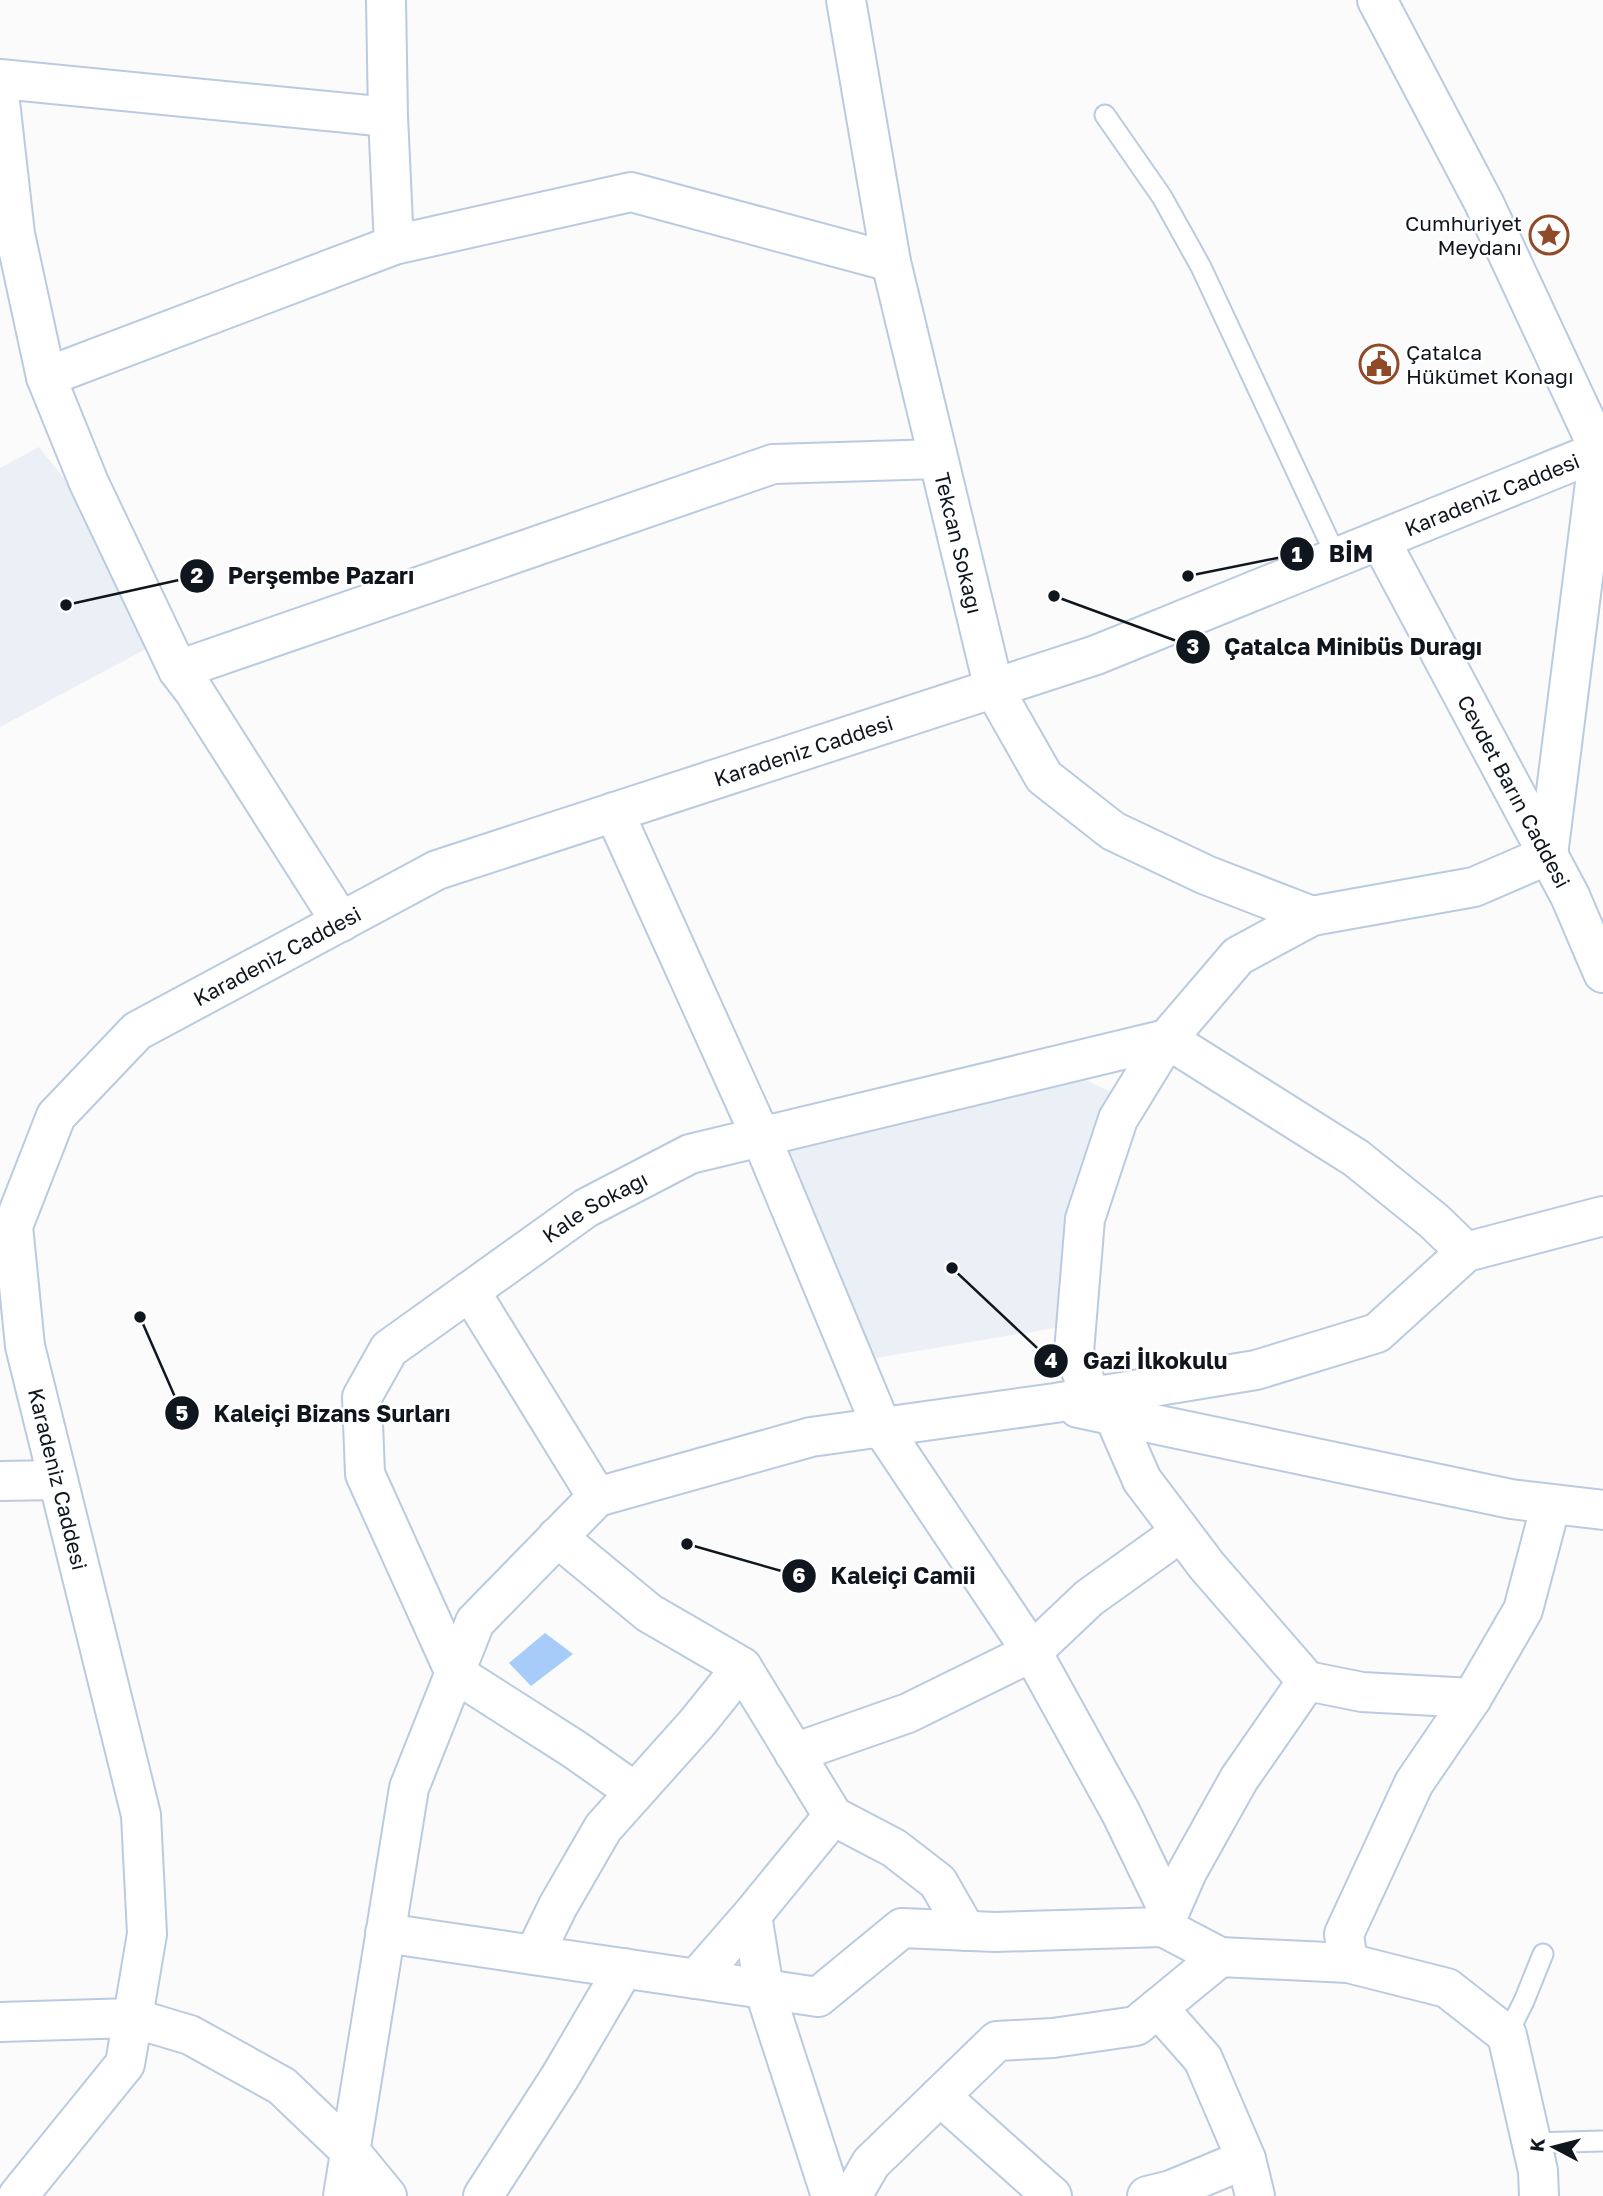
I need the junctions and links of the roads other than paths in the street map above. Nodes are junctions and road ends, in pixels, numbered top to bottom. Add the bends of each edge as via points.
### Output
1 (386, 0) edge
2 (846, 0) edge
3 (1377, 0) edge
4 (0, 79) edge
5 (0, 103) edge
6 (1105, 115) dead end
7 (388, 117) junction
8 (394, 245) junction
9 (891, 262) junction
10 (46, 377) junction
11 (1602, 452) edge
12 (938, 459) junction
13 (1380, 540) junction
14 (1337, 558) junction
15 (178, 670) junction
16 (993, 688) junction
17 (614, 812) junction
18 (1548, 855) junction
19 (1312, 916) junction
20 (341, 922) junction
21 (1603, 974) edge
22 (1167, 1038) junction
23 (761, 1137) junction
24 (1603, 1216) edge
25 (1466, 1252) junction
26 (470, 1291) junction
27 (1087, 1405) junction
28 (882, 1427) junction
29 (58, 1480) junction
30 (0, 1481) edge
31 (597, 1497) junction
32 (1551, 1504) junction
33 (1603, 1510) edge
34 (1181, 1532) junction
35 (557, 1537) junction
36 (1032, 1652) junction
37 (742, 1667) junction
38 (455, 1672) junction
39 (1307, 1681) junction
40 (1472, 1698) junction
41 (794, 1753) junction
42 (635, 1792) junction
43 (833, 1816) junction
44 (752, 1915) junction
45 (1166, 1920) junction
46 (966, 1931) junction
47 (385, 1933) junction
48 (1543, 1954) dead end
49 (534, 1955) junction
50 (1220, 1957) junction
51 (1348, 1963) junction
52 (624, 1968) junction
53 (696, 1979) junction
54 (764, 1989) junction
55 (1158, 2008) junction
56 (133, 2018) junction
57 (0, 2022) edge
58 (1507, 2035) junction
59 (940, 2095) junction
60 (1603, 2141) edge
61 (1532, 2144) junction
62 (350, 2151) junction
63 (1246, 2159) junction
64 (18, 2196) edge
65 (343, 2196) edge
66 (387, 2196) edge
67 (483, 2196) edge
68 (831, 2196) edge
69 (852, 2196) edge
70 (1052, 2196) edge
71 (1147, 2196) edge
72 (1255, 2196) edge
73 (1539, 2196) edge

1 - 7 street
2 - 9 street, Tekcan Sokağı
3 - 11 street via 1484,203
4 - 7 street
5 - 10 street via 15,234
6 - 14 lane via 1162,197 1201,267
7 - 8 street
8 - 9 street via 632,192
8 - 10 street
9 - 12 street, Tekcan Sokağı
10 - 15 street via 89,483
11 - 13 street, Karadeniz Caddesi
11 - 18 street
12 - 15 street via 773,464
12 - 16 street, Tekcan Sokağı
13 - 14 street, Karadeniz Caddesi
13 - 18 street, Cevdet Barın Caddesi
14 - 16 street, Karadeniz Caddesi via 1096,655
15 - 20 street
16 - 17 street, Karadeniz Caddesi
16 - 19 street, Tekcan Sokağı via 1044,777 1113,831 1206,875
17 - 20 street, Karadeniz Caddesi via 437,870
17 - 23 street
18 - 19 street via 1474,887
18 - 21 street, Cevdet Barın Caddesi
19 - 22 street via 1238,956
20 - 29 street, Karadeniz Caddesi via 138,1031 56,1116 13,1226 25,1346
22 - 23 street, Kale Sokağı
22 - 25 street via 1356,1158
22 - 27 street via 1118,1119 1085,1219 1074,1352
23 - 26 street, Kale Sokağı via 690,1154 586,1208
23 - 28 street
24 - 25 street
25 - 27 street via 1377,1333 1256,1370
26 - 31 street
26 - 38 street, Kale Sokağı via 389,1349 362,1397 365,1474
27 - 28 street
27 - 32 street
27 - 34 street
28 - 31 street via 811,1437
28 - 36 street
29 - 30 street
29 - 56 street, Karadeniz Caddesi via 141,1815 147,1934
31 - 35 street
32 - 33 street
32 - 40 street via 1523,1611
34 - 36 street via 1089,1598
34 - 39 street
35 - 37 street via 649,1613
35 - 38 street via 475,1622
36 - 41 street via 908,1713
36 - 45 street via 1121,1813
37 - 41 street
37 - 42 street
38 - 42 street
38 - 47 street via 409,1788
39 - 40 street via 1362,1692
39 - 45 street via 1239,1779
40 - 51 street via 1414,1783 1344,1934
41 - 43 street
42 - 49 street via 603,1828
43 - 44 street
43 - 46 street via 894,1848 938,1882
44 - 53 street
44 - 54 street
45 - 46 street
45 - 50 street
46 - 54 street via 902,1928 818,1997
47 - 49 street
47 - 62 street
48 - 58 lane
49 - 52 street
50 - 51 street
50 - 55 street
51 - 58 street via 1447,1988
52 - 53 street
52 - 67 street
53 - 54 street
54 - 68 street
55 - 59 street via 1136,2026 997,2041
55 - 63 street via 1202,2059
56 - 57 street
56 - 62 street via 190,2035 282,2086
56 - 64 street, Karadeniz Caddesi via 125,2064
58 - 61 street
59 - 69 street via 871,2163
59 - 70 street
60 - 61 lane
61 - 73 street
62 - 65 street
62 - 66 street
63 - 71 street
63 - 72 street

